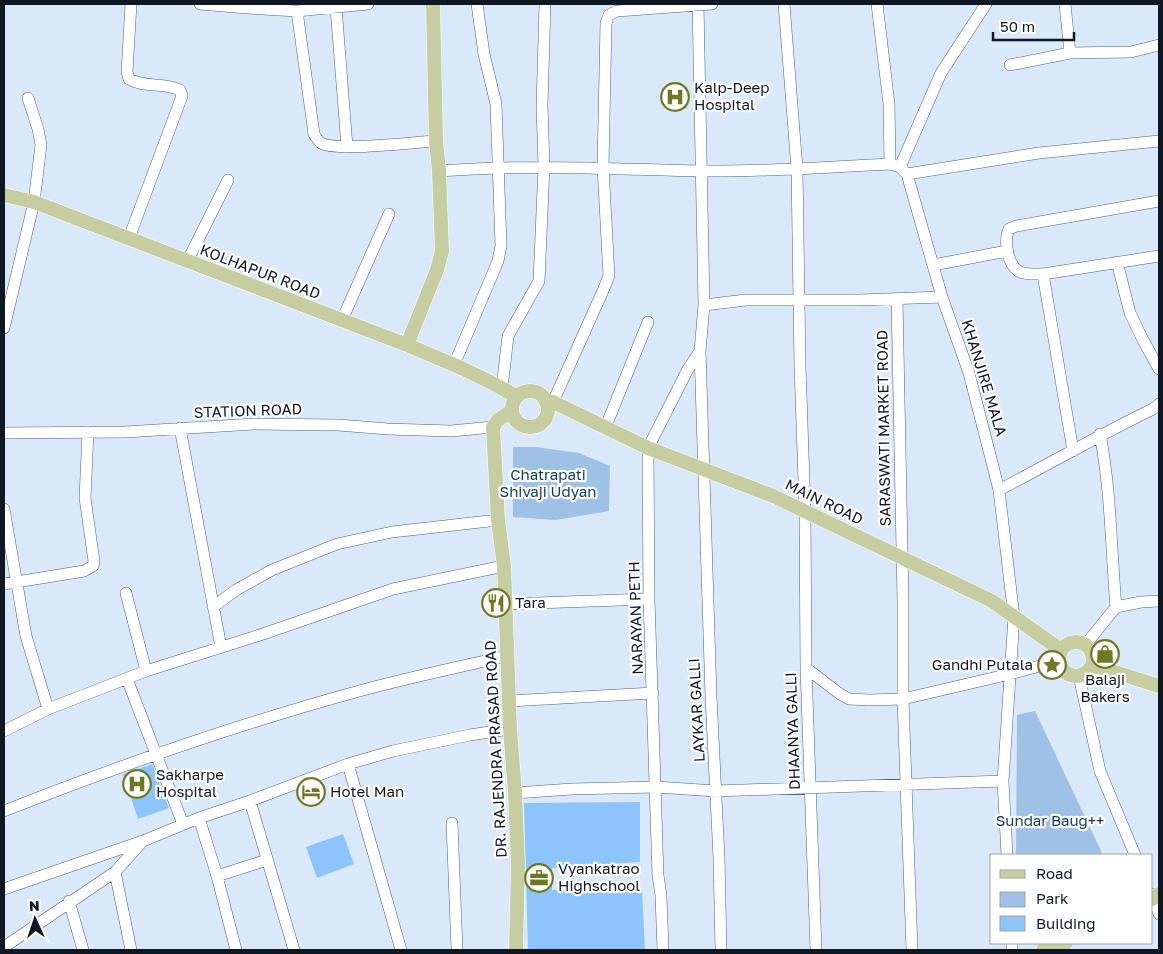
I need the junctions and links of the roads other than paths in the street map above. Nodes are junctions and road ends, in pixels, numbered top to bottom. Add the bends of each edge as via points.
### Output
1 (131, 4) edge
2 (200, 4) edge
3 (368, 4) edge
4 (433, 4) edge
5 (477, 4) edge
6 (545, 4) edge
7 (698, 4) edge
8 (712, 4) edge
9 (784, 4) edge
10 (877, 4) edge
11 (986, 4) edge
12 (1065, 4) edge
13 (314, 6) edge
14 (336, 7) junction
15 (297, 11) junction
16 (1159, 45) edge
17 (1070, 52) junction
18 (1010, 65) dead end
19 (28, 98) dead end
20 (436, 140) junction
21 (1159, 141) edge
22 (347, 147) junction
23 (544, 166) junction
24 (603, 167) junction
25 (498, 168) junction
26 (899, 168) junction
27 (797, 169) junction
28 (439, 171) junction
29 (702, 171) junction
30 (228, 180) dead end
31 (4, 194) edge
32 (1159, 200) edge
33 (34, 202) junction
34 (389, 214) dead end
35 (129, 238) junction
36 (1008, 251) junction
37 (1159, 256) edge
38 (187, 262) junction
39 (1117, 262) junction
40 (933, 265) junction
41 (1043, 274) junction
42 (942, 297) junction
43 (897, 299) junction
44 (799, 300) junction
45 (704, 305) junction
46 (342, 320) junction
47 (648, 322) dead end
48 (4, 328) edge
49 (408, 345) junction
50 (700, 352) junction
51 (454, 364) junction
52 (1159, 369) edge
53 (502, 388) junction
54 (517, 397) junction
55 (554, 403) junction
56 (1157, 410) edge
57 (512, 411) junction
58 (606, 426) junction
59 (493, 427) junction
60 (180, 428) junction
61 (88, 432) junction
62 (4, 433) edge
63 (1100, 434) junction
64 (648, 448) junction
65 (1073, 451) junction
66 (704, 469) junction
67 (999, 490) junction
68 (4, 509) edge
69 (805, 511) junction
70 (498, 520) junction
71 (6, 538) edge
72 (901, 557) junction
73 (504, 566) junction
74 (16, 582) junction
75 (4, 584) edge
76 (126, 593) dead end
77 (649, 599) junction
78 (1159, 600) edge
79 (505, 604) junction
80 (213, 607) junction
81 (1116, 607) junction
82 (1014, 617) junction
83 (1086, 644) junction
84 (221, 647) junction
85 (507, 656) junction
86 (1059, 656) junction
87 (1092, 665) junction
88 (806, 668) junction
89 (146, 671) junction
90 (1010, 674) junction
91 (1079, 676) junction
92 (127, 679) junction
93 (1159, 686) edge
94 (653, 693) junction
95 (903, 699) junction
96 (509, 701) junction
97 (48, 709) junction
98 (510, 729) junction
99 (4, 731) edge
100 (157, 754) junction
101 (348, 764) junction
102 (1004, 782) junction
103 (906, 785) junction
104 (656, 787) junction
105 (810, 788) junction
106 (716, 791) junction
107 (515, 794) junction
108 (250, 801) junction
109 (4, 811) edge
110 (198, 818) junction
111 (452, 822) dead end
112 (183, 824) junction
113 (144, 841) junction
114 (1007, 854) edge
115 (1135, 854) edge
116 (267, 860) junction
117 (115, 872) junction
118 (217, 876) junction
119 (4, 889) edge
120 (1154, 896) edge
121 (69, 901) junction
122 (1159, 914) edge
123 (1063, 944) edge
124 (4, 947) edge
125 (83, 950) edge
126 (131, 950) edge
127 (236, 950) edge
128 (294, 950) edge
129 (401, 950) edge
130 (457, 950) edge
131 (516, 950) edge
132 (663, 950) edge
133 (722, 950) edge
134 (816, 950) edge
135 (912, 950) edge
136 (1043, 950) edge

1 - 35 street via 128,79 135,83 174,87 182,96
2 - 15 street
3 - 14 street
4 - 20 main road
5 - 25 street via 496,104
6 - 23 street
7 - 8 street
7 - 24 street via 609,14 606,23
7 - 29 street, LAYKAR GALLI
9 - 27 street, DHAANYA GALLI
10 - 26 street, KHANJIRE MALA
11 - 26 street via 941,73
12 - 17 street
13 - 14 street
13 - 15 street
14 - 22 street
15 - 22 street via 314,134 320,143
16 - 17 street via 1132,52
17 - 18 street
19 - 33 street via 41,145
20 - 22 street
20 - 28 main road
21 - 26 street
23 - 24 street
23 - 25 street
23 - 53 street via 539,281 508,336
24 - 29 street
24 - 55 street via 608,276
25 - 28 street
25 - 51 street via 501,246 498,261
26 - 27 street
26 - 40 street, KHANJIRE MALA
27 - 29 street
27 - 44 street, DHAANYA GALLI
28 - 49 main road via 442,250
29 - 45 street, LAYKAR GALLI
30 - 38 street
31 - 33 main road, KOLHAPUR ROAD
32 - 36 street via 1016,226 1007,234
33 - 35 main road, KOLHAPUR ROAD
33 - 48 street
34 - 46 street
35 - 38 main road, KOLHAPUR ROAD
36 - 40 street
36 - 41 street via 1019,271
37 - 39 street
38 - 46 main road, KOLHAPUR ROAD
39 - 41 street
39 - 52 street via 1130,312
40 - 42 street, KHANJIRE MALA
41 - 65 street
42 - 43 street
42 - 67 street, KHANJIRE MALA via 969,373
43 - 44 street
43 - 72 street, SARASWATI MARKET ROAD
44 - 45 street via 746,300
44 - 69 street, DHAANYA GALLI
45 - 50 street, LAYKAR GALLI
46 - 49 main road, KOLHAPUR ROAD
47 - 58 street
49 - 51 main road, KOLHAPUR ROAD
50 - 64 street via 688,368
50 - 66 street, LAYKAR GALLI
51 - 53 main road, KOLHAPUR ROAD
53 - 54 main road, KOLHAPUR ROAD
54 - 55 main road via 531,392
54 - 57 main road
55 - 57 main road via 546,417 534,427 519,424
55 - 58 main road, MAIN ROAD
56 - 63 street
57 - 59 main road
58 - 64 main road, MAIN ROAD
59 - 60 street, STATION ROAD via 451,431 254,424
59 - 70 main road, DR. RAJENDRA PRASAD ROAD
60 - 61 street, STATION ROAD
60 - 80 street
61 - 62 street, STATION ROAD
61 - 74 street via 85,498 93,566 84,571
63 - 65 street
63 - 81 street via 1106,462
64 - 66 main road, MAIN ROAD
64 - 77 street, NARAYAN PETH
65 - 67 street
66 - 69 main road, MAIN ROAD
66 - 106 street, LAYKAR GALLI
67 - 82 street, KHANJIRE MALA
68 - 71 street
69 - 72 main road, MAIN ROAD
69 - 88 street, DHAANYA GALLI
70 - 73 main road, DR. RAJENDRA PRASAD ROAD
70 - 80 street via 392,532 337,544 272,570
71 - 74 street
72 - 82 main road, MAIN ROAD via 992,601
72 - 95 street, SARASWATI MARKET ROAD
73 - 79 main road, DR. RAJENDRA PRASAD ROAD
73 - 84 street via 393,589
74 - 75 street
74 - 97 street via 26,636
76 - 89 street
77 - 79 street
77 - 94 street, NARAYAN PETH
78 - 81 street
79 - 85 main road, DR. RAJENDRA PRASAD ROAD
80 - 84 street
81 - 83 street
82 - 86 main road, MAIN ROAD
82 - 90 street, KHANJIRE MALA
83 - 86 main road via 1069,642
83 - 87 main road via 1092,654
84 - 89 street
85 - 96 main road, DR. RAJENDRA PRASAD ROAD
85 - 100 street via 364,690
86 - 90 street
86 - 91 main road via 1060,667 1068,674
87 - 91 main road
87 - 93 main road
88 - 95 street via 849,699
88 - 105 street, DHAANYA GALLI
89 - 92 street
90 - 95 street
90 - 102 street, KHANJIRE MALA
91 - 115 street via 1100,772
92 - 97 street
92 - 100 street
94 - 96 street
94 - 104 street, NARAYAN PETH
95 - 103 street, SARASWATI MARKET ROAD
96 - 98 main road, DR. RAJENDRA PRASAD ROAD
97 - 99 street
98 - 101 street via 393,751
98 - 107 main road, DR. RAJENDRA PRASAD ROAD
100 - 109 street
100 - 112 street
101 - 108 street
101 - 129 street
102 - 103 street
102 - 114 street, KHANJIRE MALA
103 - 105 street
103 - 135 street, SARASWATI MARKET ROAD
104 - 106 street
104 - 107 street
104 - 132 street, NARAYAN PETH
105 - 106 street
105 - 134 street, DHAANYA GALLI
106 - 133 street, LAYKAR GALLI
107 - 131 main road, DR. RAJENDRA PRASAD ROAD via 518,865
108 - 110 street
108 - 116 street
110 - 112 street
110 - 118 street
111 - 130 street
112 - 113 street
113 - 117 street
113 - 119 street
116 - 118 street
116 - 128 street
117 - 121 street
117 - 126 street
118 - 127 street
120 - 122 street
121 - 124 street
121 - 125 street
123 - 136 main road

